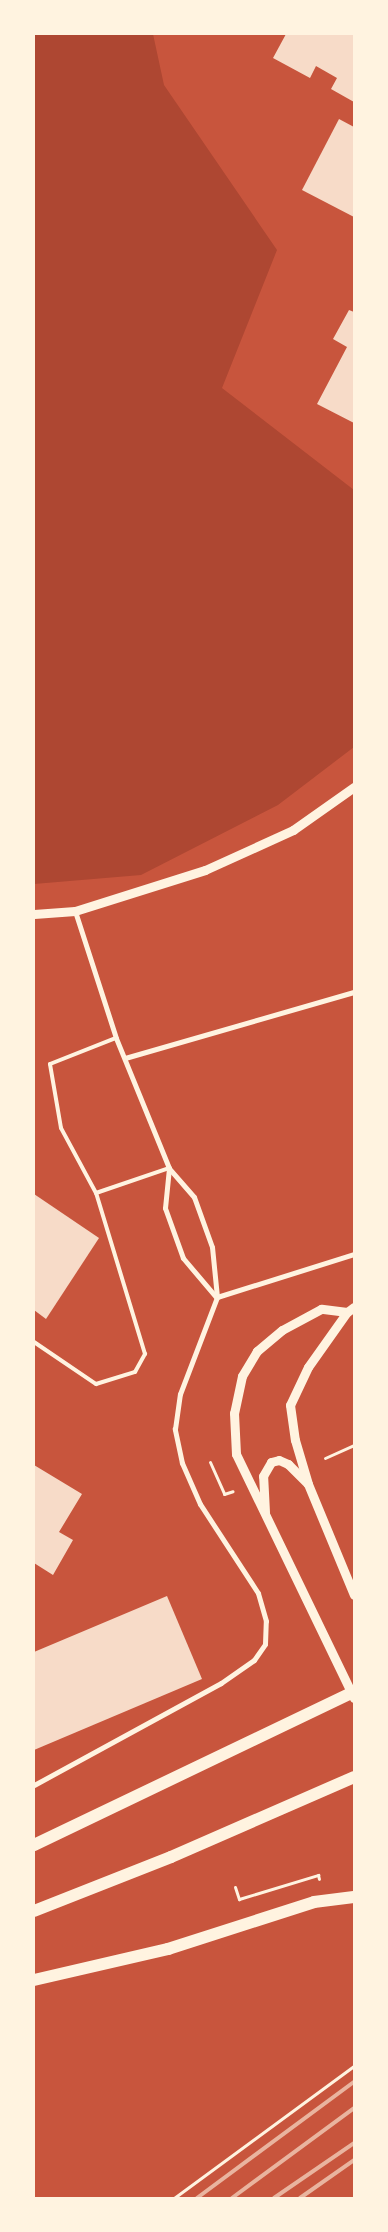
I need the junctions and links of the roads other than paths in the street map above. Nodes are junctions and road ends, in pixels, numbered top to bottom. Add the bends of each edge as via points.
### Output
1 (354, 787) edge
2 (76, 911) junction
3 (34, 914) edge
4 (354, 992) edge
5 (116, 1038) junction
6 (125, 1058) junction
7 (169, 1168) junction
8 (96, 1193) junction
9 (354, 1254) edge
10 (216, 1297) junction
11 (350, 1309) edge
12 (34, 1342) edge
13 (308, 1484) junction
14 (265, 1517) junction
15 (354, 1595) edge
16 (354, 1692) edge
17 (354, 1699) edge
18 (354, 1777) edge
19 (34, 1785) edge
20 (34, 1845) edge
21 (354, 1897) edge
22 (34, 1911) edge
23 (34, 1980) edge

1 - 2 street via 293,830 205,870
2 - 3 street
2 - 5 street
4 - 6 street
5 - 6 street
5 - 8 lane via 50,1064 61,1128
6 - 7 street
7 - 8 lane
7 - 10 street via 194,1197 212,1247
7 - 10 street via 164,1208 183,1258
8 - 12 lane via 145,1354 135,1372 96,1384
9 - 10 street
10 - 19 street via 180,1394 175,1429 182,1463 200,1504 258,1593 266,1621 265,1644 254,1660 221,1683
11 - 13 street via 308,1367 290,1406 295,1440
11 - 14 street via 321,1309 300,1319 257,1351 242,1376 234,1413 236,1454
13 - 14 street via 288,1464 279,1460 271,1462 263,1476
13 - 15 street
14 - 17 street via 304,1591
16 - 20 main road
18 - 22 main road via 162,1861
21 - 23 main road via 314,1902 168,1948

